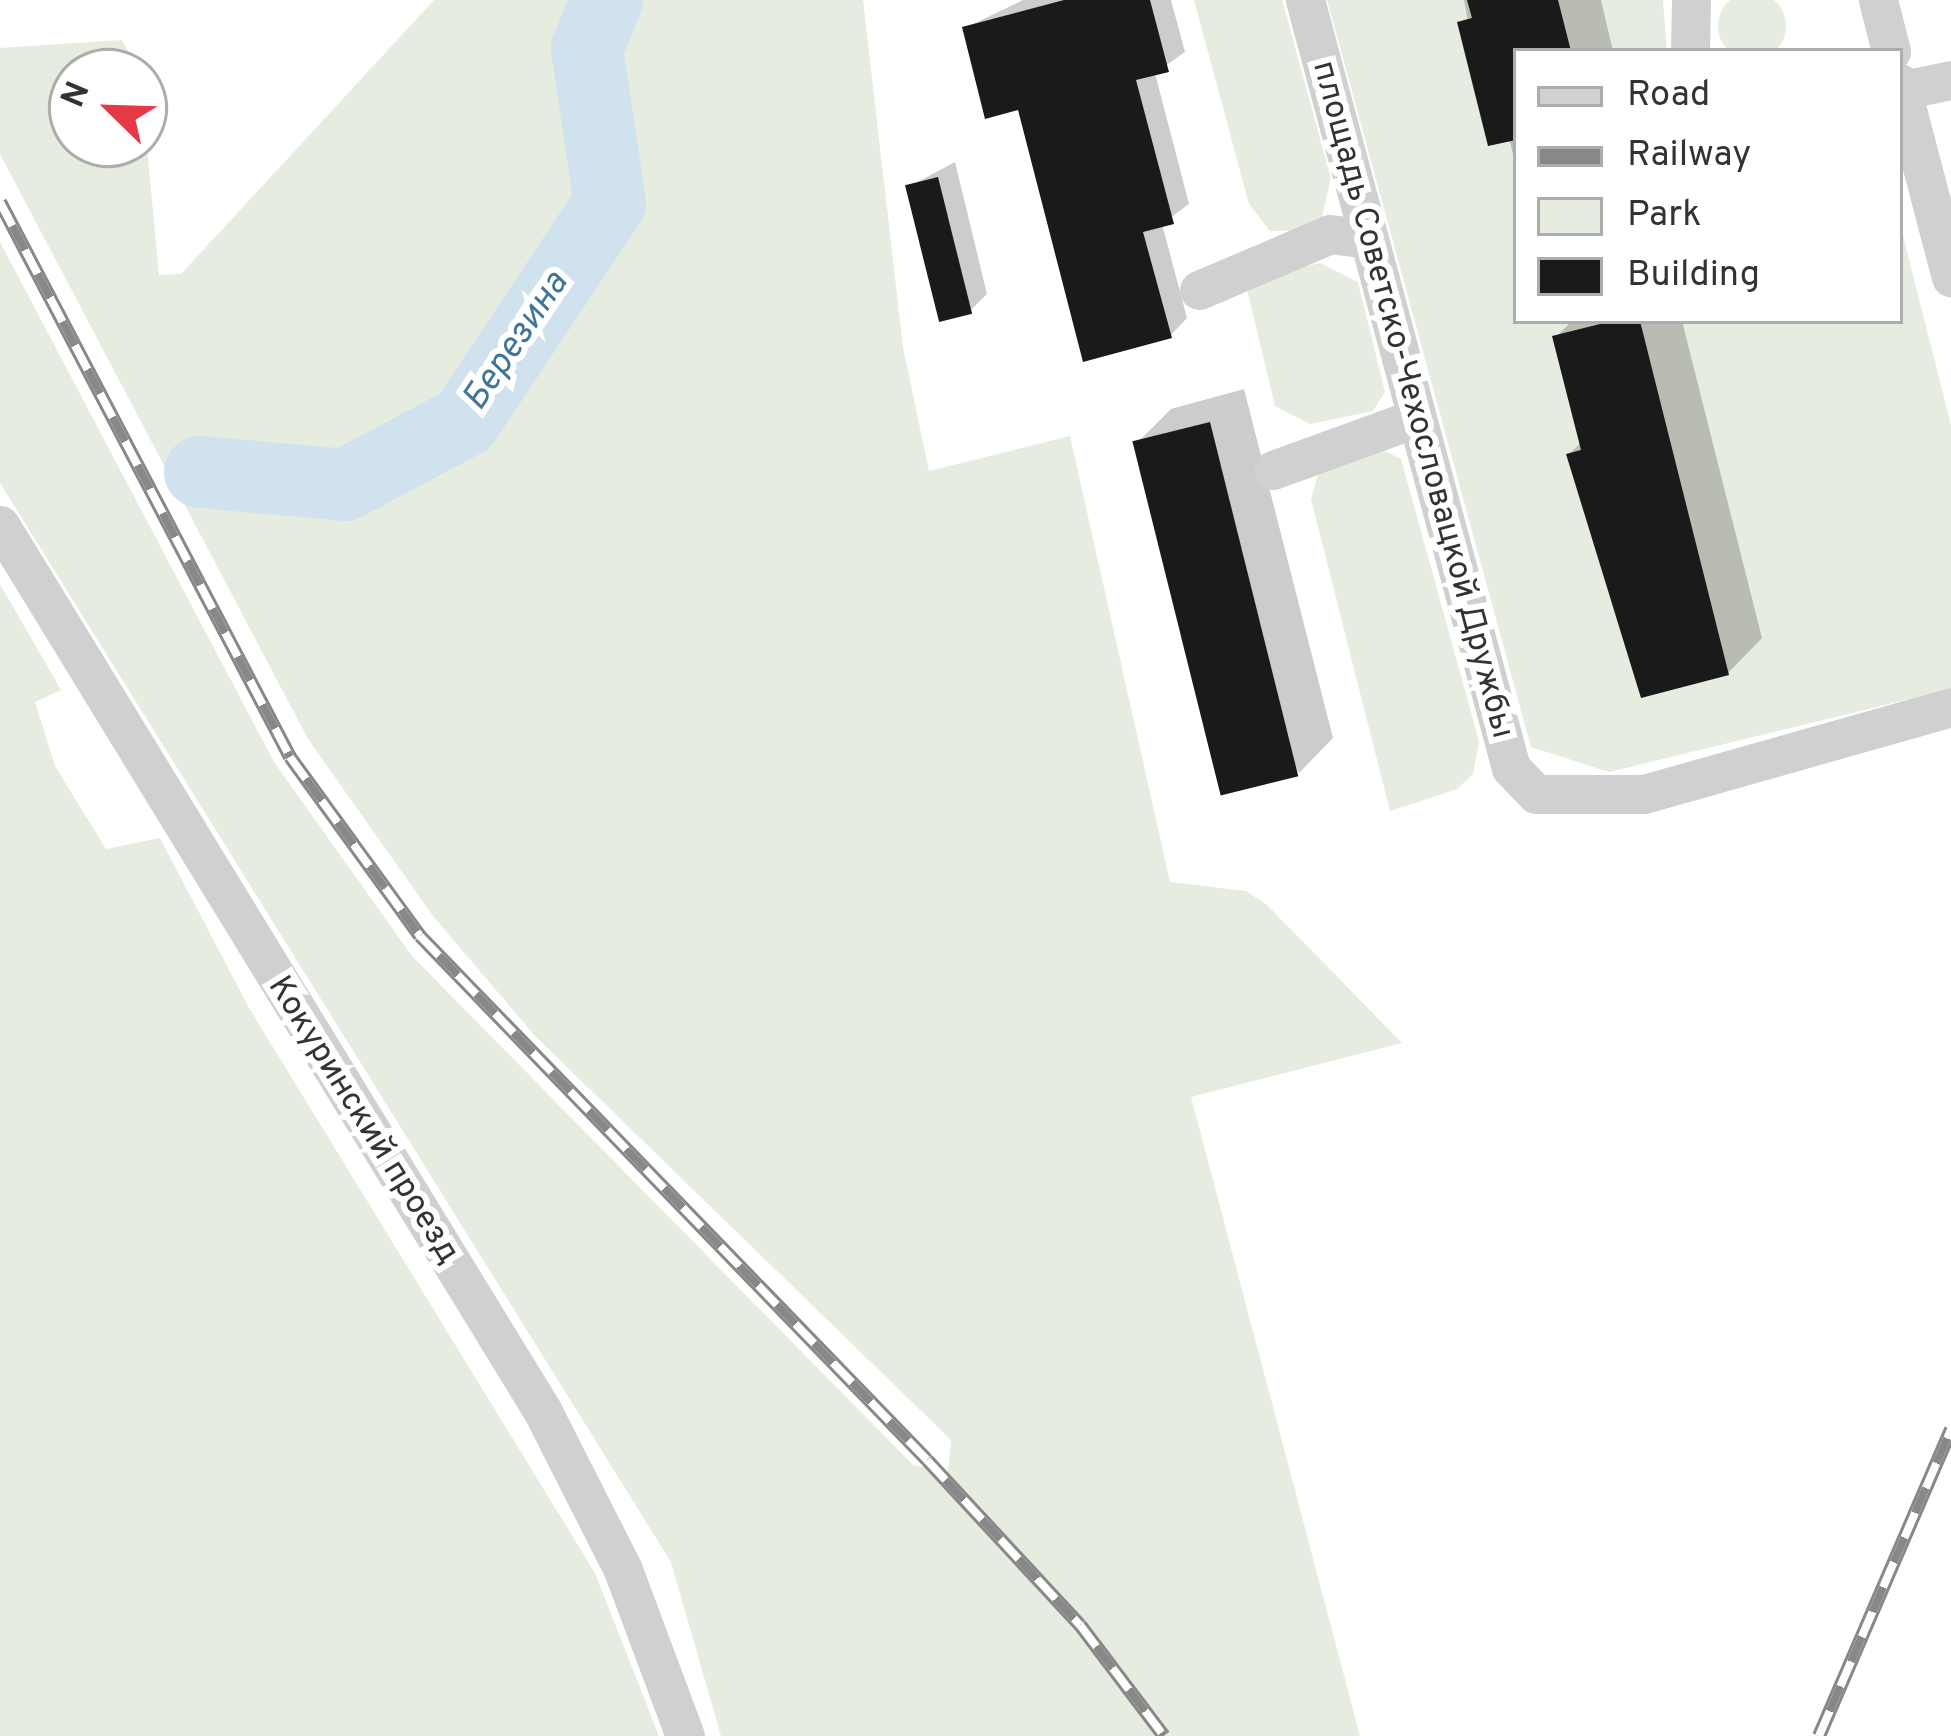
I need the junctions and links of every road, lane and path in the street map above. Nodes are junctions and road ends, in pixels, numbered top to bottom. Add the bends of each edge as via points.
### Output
1 (1305, 0) edge
2 (1691, 0) edge
3 (1878, 0) edge
4 (1690, 48) edge
5 (1891, 48) edge
6 (1951, 80) edge
7 (1903, 87) edge
8 (1903, 103) edge
9 (1911, 165) edge
10 (1363, 238) junction
11 (1951, 277) edge
12 (1199, 290) dead end
13 (1416, 418) junction
14 (1273, 470) dead end
15 (0, 525) edge
16 (1951, 707) edge
17 (685, 1736) edge

1 - 10 street, площадь Советско-Чехословацкой Дружбы
2 - 4 street
3 - 5 street
6 - 7 street
8 - 9 street
9 - 11 street
10 - 12 street via 1330,233
10 - 13 street, площадь Советско-Чехословацкой Дружбы
13 - 14 street
13 - 16 street, площадь Советско-Чехословацкой Дружбы via 1502,741 1536,794 1644,794
15 - 17 street, Кокуринский проезд via 542,1410 623,1570

